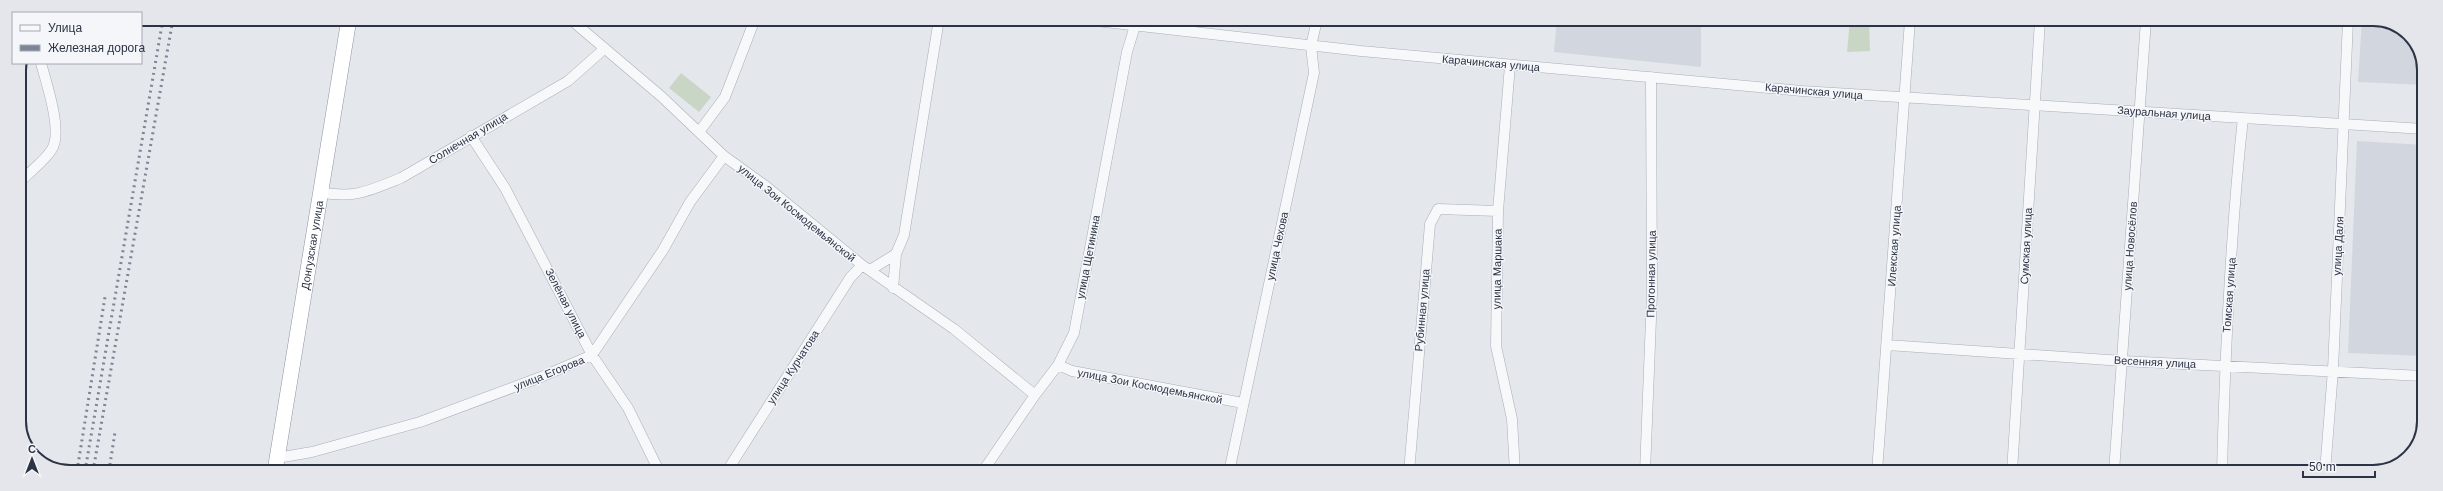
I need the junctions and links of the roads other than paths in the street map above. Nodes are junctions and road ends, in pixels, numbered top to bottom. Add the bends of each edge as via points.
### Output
1 (348, 26) edge
2 (578, 26) edge
3 (752, 26) edge
4 (938, 26) edge
5 (1136, 26) edge
6 (1160, 26) edge
7 (1316, 26) edge
8 (1910, 26) edge
9 (2040, 26) edge
10 (2146, 26) edge
11 (2348, 26) edge
12 (1311, 46) junction
13 (604, 50) junction
14 (41, 64) edge
15 (1510, 65) junction
16 (1652, 77) junction
17 (1904, 99) junction
18 (2033, 105) junction
19 (2139, 112) junction
20 (2243, 118) junction
21 (2344, 124) junction
22 (2417, 129) edge
23 (700, 132) junction
24 (471, 136) junction
25 (724, 156) junction
26 (26, 176) edge
27 (319, 192) junction
28 (1498, 212) junction
29 (896, 254) junction
30 (866, 268) junction
31 (893, 288) junction
32 (1887, 345) junction
33 (2020, 353) junction
34 (592, 355) junction
35 (2123, 361) junction
36 (1058, 365) junction
37 (2225, 366) junction
38 (2333, 370) junction
39 (2417, 376) edge
40 (1035, 395) junction
41 (1244, 403) junction
42 (276, 465) edge
43 (656, 465) edge
44 (731, 465) edge
45 (987, 465) edge
46 (1231, 465) edge
47 (1410, 465) edge
48 (1515, 465) edge
49 (1645, 465) edge
50 (1878, 465) edge
51 (2012, 465) edge
52 (2115, 465) edge
53 (2222, 465) edge
54 (2326, 465) edge

1 - 27 highway, Донгузская улица
2 - 13 street, улица Зои Космодемьянской
3 - 23 street via 725,98
4 - 29 street via 904,234
5 - 36 street, улица Щетинина via 1127,52 1074,333
6 - 12 street, Карачинская улица
7 - 12 street, улица Чехова
8 - 17 street, Илекская улица
9 - 18 street, Сумская улица
10 - 19 street, улица Новосёлов
11 - 21 street, улица Даля
12 - 15 street, Карачинская улица
12 - 41 street, улица Чехова via 1314,73
13 - 23 street, улица Зои Космодемьянской
13 - 24 street, Солнечная улица via 568,81
14 - 26 street via 51,100 55,133 52,148
15 - 16 street, Карачинская улица
15 - 28 street, улица Маршака
16 - 17 street, Карачинская улица
16 - 49 street, Прогонная улица via 1652,294
17 - 18 street, Зауральная улица
17 - 32 street, Илекская улица
18 - 19 street, Зауральная улица
18 - 33 street, Сумская улица
19 - 20 street, Зауральная улица
19 - 35 street, улица Новосёлов
20 - 21 street, Зауральная улица
20 - 37 street, Томская улица
21 - 22 street, Зауральная улица
21 - 38 street, улица Даля
23 - 25 street, улица Зои Космодемьянской
24 - 27 street, Солнечная улица via 401,178 371,190 343,196
24 - 34 street, Зелёная улица via 505,188
25 - 30 street, улица Зои Космодемьянской via 767,187
25 - 34 street, улица Егорова via 690,202 663,250
27 - 42 highway, Донгузская улица
28 - 47 street, Рубинная улица via 1438,209 1430,224
28 - 48 street, улица Маршака via 1496,346 1512,419
29 - 30 street, улица Курчатова
29 - 31 street
30 - 31 street, улица Зои Космодемьянской
30 - 44 street, улица Курчатова via 850,278
31 - 40 street, улица Зои Космодемьянской via 954,329
32 - 33 street, Весенняя улица
32 - 50 street, Илекская улица
33 - 35 street, Весенняя улица
33 - 51 street, Сумская улица
34 - 42 street, улица Егорова via 420,422 312,452
34 - 43 street, Зелёная улица via 628,408
35 - 37 street, Весенняя улица
35 - 52 street, улица Новосёлов
36 - 40 street, улица Щетинина
36 - 41 street, улица Зои Космодемьянской via 1072,371
37 - 38 street, Весенняя улица
37 - 53 street, Томская улица
38 - 39 street, Весенняя улица
38 - 54 street, улица Даля
40 - 45 street, улица Щетинина
41 - 46 street, улица Чехова

